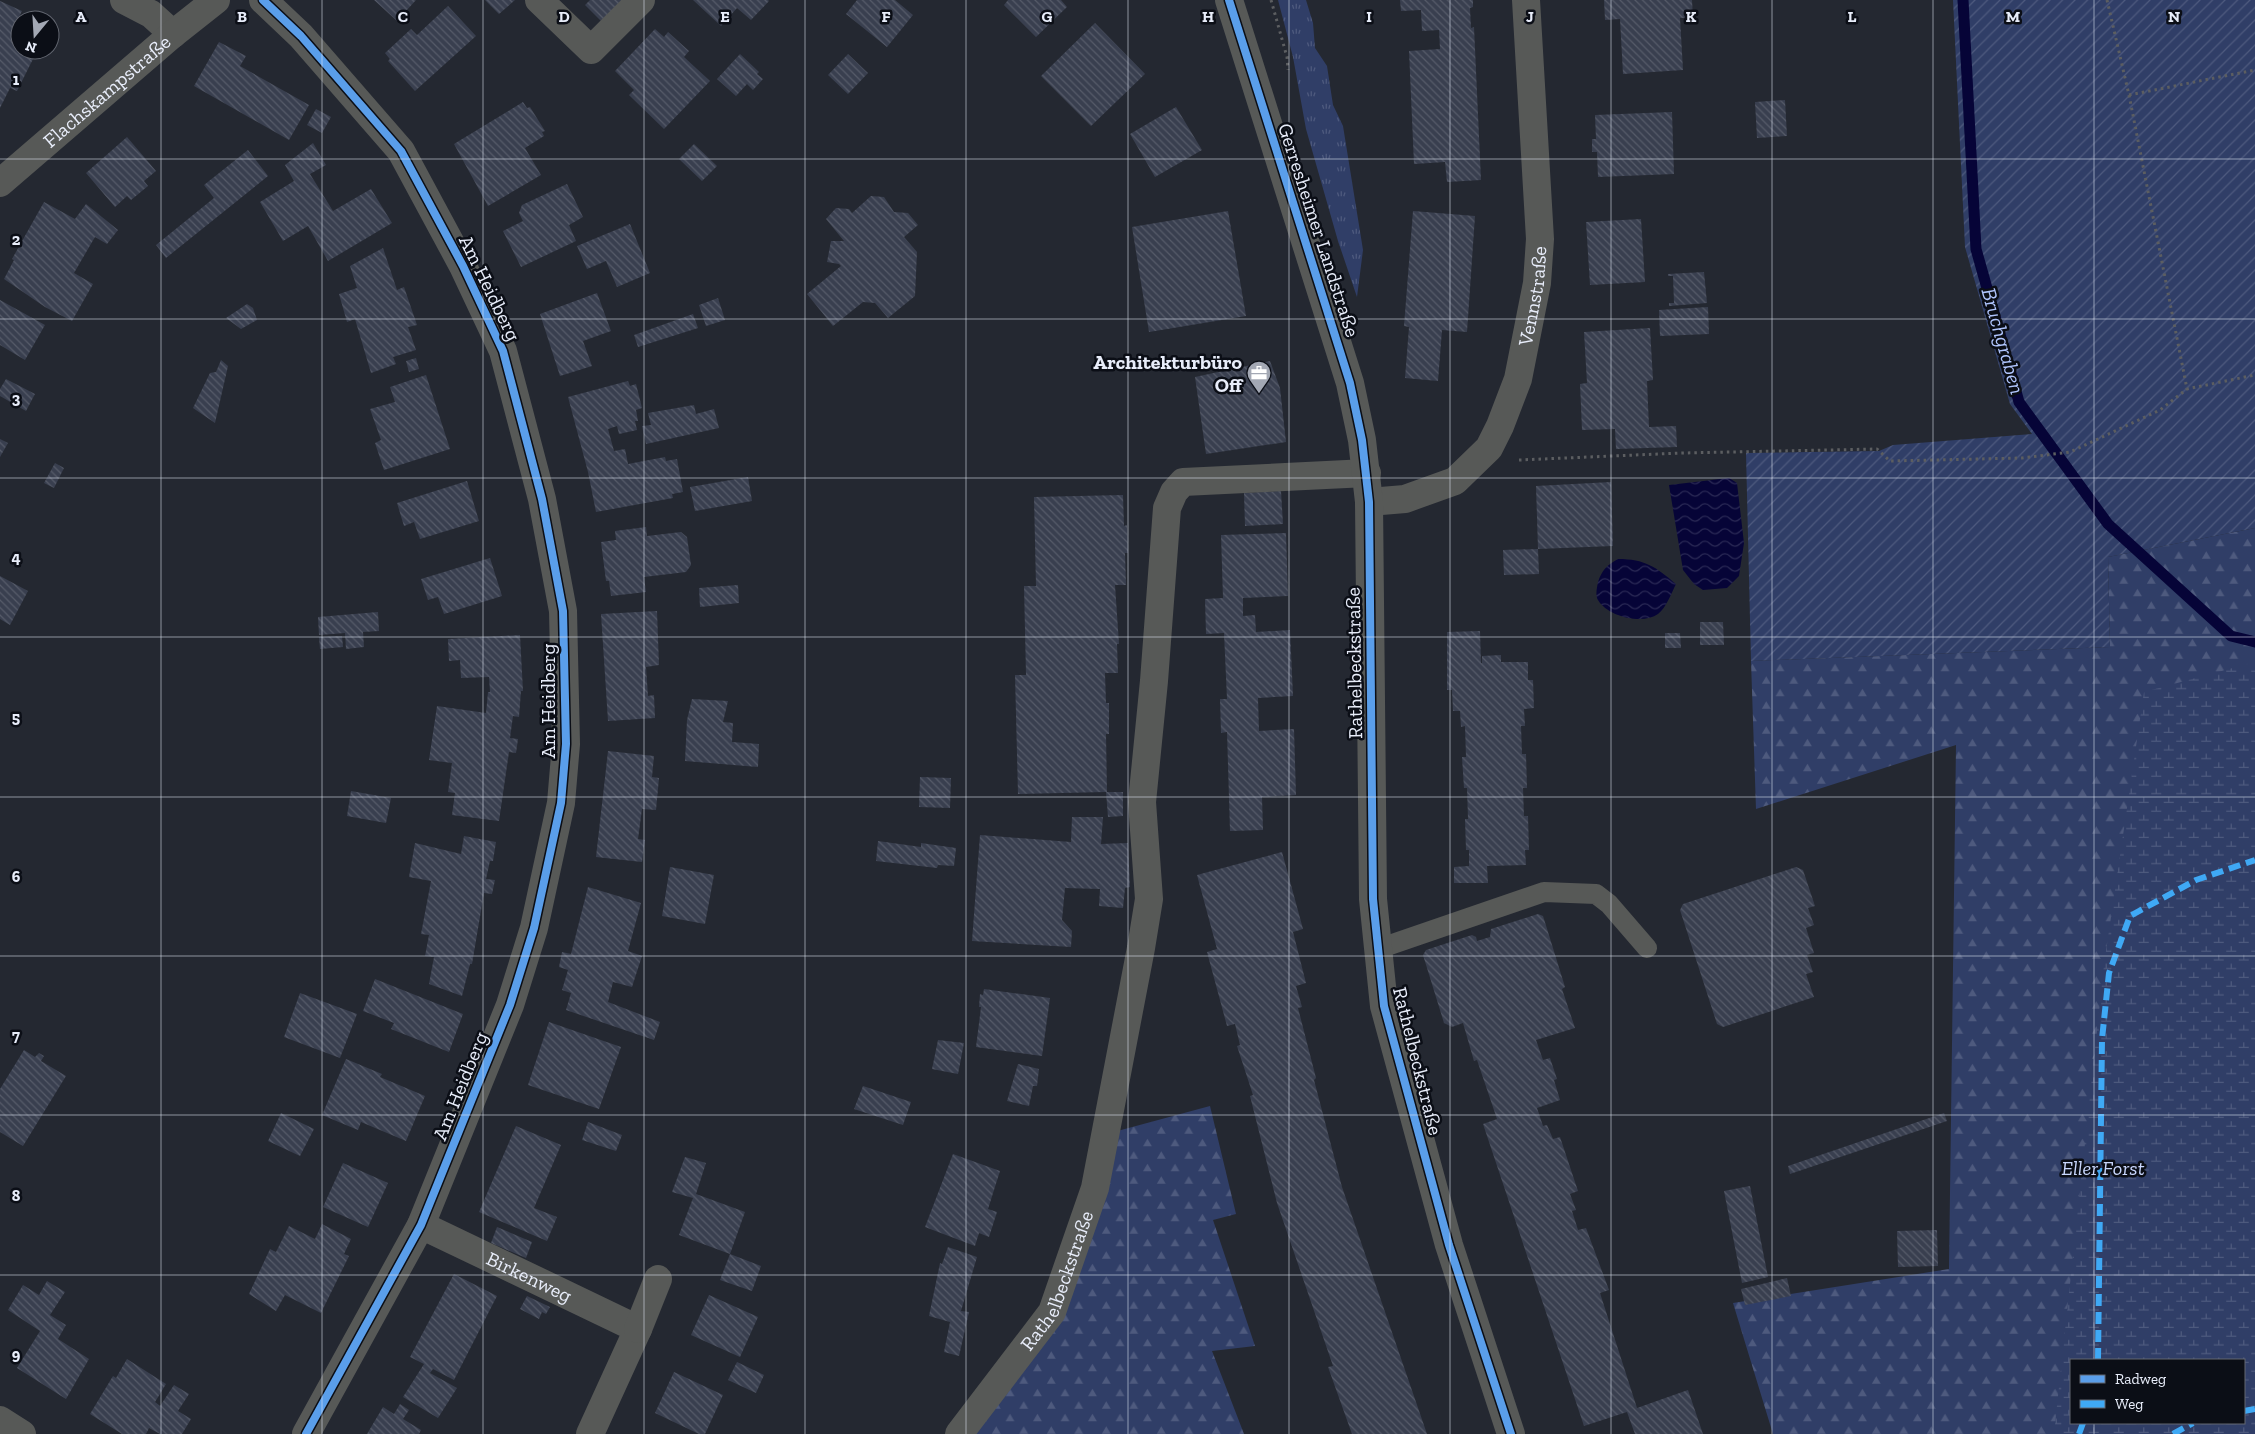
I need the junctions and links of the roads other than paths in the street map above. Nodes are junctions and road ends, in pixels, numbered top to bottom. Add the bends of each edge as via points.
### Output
1 (124, 0) edge
2 (216, 0) edge
3 (263, 0) edge
4 (539, 0) edge
5 (641, 0) edge
6 (1229, 0) edge
7 (1526, 0) edge
8 (173, 34) junction
9 (0, 183) edge
10 (1366, 472) junction
11 (1369, 502) junction
12 (1647, 948) dead end
13 (1378, 949) junction
14 (421, 1225) junction
15 (658, 1279) dead end
16 (638, 1329) junction
17 (0, 1420) edge
18 (22, 1434) edge
19 (306, 1434) edge
20 (590, 1434) edge
21 (959, 1434) edge
22 (1511, 1434) edge

1 - 8 street via 151,14
2 - 8 street, Flachskampstraße
3 - 14 street, Am Heidberg via 300,36 401,151 467,275 503,351 542,499 563,611 566,744 562,803 534,928 510,1005
4 - 5 street via 591,50
6 - 10 street, Gerresheimer Landstraße via 1350,383
7 - 11 street, Vennstraße via 1540,238 1537,283 1518,379 1489,448 1455,482 1405,499
8 - 9 street, Flachskampstraße
10 - 11 street, Rathelbeckstraße
10 - 21 street, Rathelbeckstraße via 1183,482 1167,508 1142,802 1149,899 1095,1188 1052,1312
11 - 13 street, Rathelbeckstraße via 1373,899
12 - 13 lane via 1609,904 1596,894 1544,892
13 - 22 street, Rathelbeckstraße via 1384,1006 1446,1236
14 - 16 street, Birkenweg
14 - 19 street, Am Heidberg
15 - 16 street
16 - 20 street
17 - 18 street

